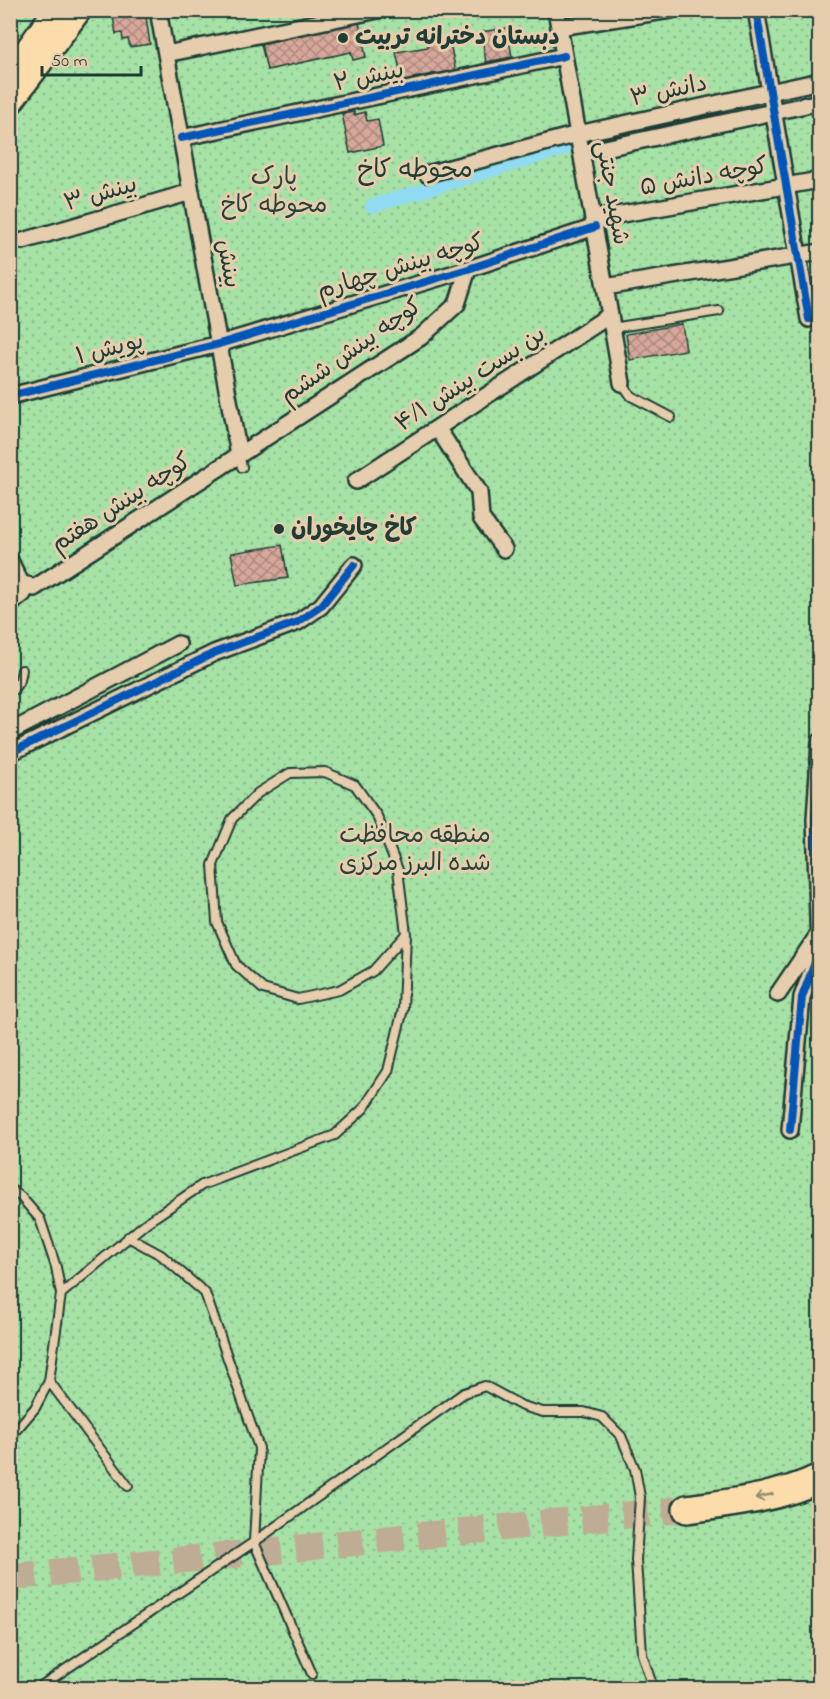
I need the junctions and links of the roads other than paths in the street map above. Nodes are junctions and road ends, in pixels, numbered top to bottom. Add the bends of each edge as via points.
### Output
1 (55, 10) edge
2 (80, 10) edge
3 (158, 10) edge
4 (378, 10) edge
5 (556, 10) edge
6 (671, 10) edge
7 (756, 10) edge
8 (559, 27) junction
9 (166, 54) junction
10 (564, 56) junction
11 (10, 73) edge
12 (819, 81) edge
13 (770, 93) junction
14 (819, 102) edge
15 (10, 104) edge
16 (774, 112) junction
17 (181, 138) junction
18 (580, 144) junction
19 (427, 174) dead end
20 (819, 180) edge
21 (786, 186) junction
22 (191, 192) junction
23 (594, 223) junction
24 (23, 241) dead end
25 (819, 252) edge
26 (798, 256) junction
27 (468, 269) junction
28 (605, 288) junction
29 (719, 311) dead end
30 (809, 320) dead end
31 (611, 322) junction
32 (219, 344) junction
33 (622, 383) joint
34 (10, 396) edge
35 (671, 417) dead end
36 (438, 429) junction
37 (241, 461) junction
38 (356, 481) dead end
39 (504, 549) dead end
40 (10, 561) edge
41 (354, 565) dead end
42 (28, 585) junction
43 (10, 604) edge
44 (178, 644) dead end
45 (22, 670) dead end
46 (10, 694) edge
47 (10, 732) edge
48 (819, 741) edge
49 (10, 753) edge
50 (817, 821) edge
51 (406, 934) junction
52 (818, 935) edge
53 (778, 994) dead end
54 (790, 1130) dead end
55 (10, 1188) edge
56 (128, 1237) junction
57 (61, 1294) junction
58 (49, 1381) junction
59 (10, 1437) edge
60 (819, 1478) edge
61 (128, 1486) dead end
62 (687, 1509) tunnel mouth
63 (255, 1542) junction
64 (312, 1674) dead end
65 (10, 1681) edge
66 (17, 1689) edge
67 (38, 1689) edge
68 (652, 1689) edge

1 - 11 main road via 34,32
2 - 15 main road
3 - 9 street, بینش
4 - 9 street
5 - 8 street, شهید جنتی
6 - 8 street
7 - 13 street
8 - 10 street, شهید جنتی
9 - 17 street, بینش
10 - 17 street, بینش ۲
10 - 18 street, شهید جنتی
12 - 13 street, دانش ۳
13 - 16 street
13 - 18 street, دانش ۳
14 - 16 street, دانش ۳
16 - 18 street, دانش ۳
16 - 21 street
17 - 22 street, بینش
18 - 19 street
18 - 23 street, شهید جنتی
20 - 21 street, کوچه دانش ۵
21 - 23 street, کوچه دانش ۵
21 - 26 street
22 - 24 street, بینش ۳
22 - 32 street, بینش
23 - 27 street, کوچه بینش چهارم
23 - 28 street, شهید جنتی
25 - 26 street
26 - 28 street
26 - 30 street
27 - 32 street, کوچه بینش چهارم
27 - 37 street, کوچه بینش ششم via 457,304 421,337
28 - 31 street, شهید جنتی
29 - 31 lane
31 - 33 street, شهید جنتی
31 - 36 street, بن بست بینش ۴/۱
32 - 34 street, پویش ۱
32 - 37 street, بینش
33 - 35 lane via 631,396
36 - 38 street, بن بست بینش ۴/۱
36 - 39 street via 478,492 481,518
37 - 42 street, کوچه بینش هفتم via 34,588
40 - 42 street via 21,583
41 - 49 street via 321,606 298,622 214,653
42 - 43 street
44 - 47 street
45 - 46 lane
48 - 50 street
50 - 52 street
51 - 51 lane via 398,870 377,816 355,785 325,772 290,773 258,792 232,819 213,865 217,922 236,965 263,989 298,999 339,990 373,971
51 - 56 lane via 403,1009 388,1071 364,1108 335,1135 201,1185
52 - 53 street
52 - 54 street via 819,951 802,997
55 - 57 lane via 40,1219
56 - 57 lane
56 - 63 lane via 161,1255 205,1293 259,1448
57 - 58 lane
58 - 59 lane via 35,1408
58 - 61 lane
60 -> 62 highway via 767,1496
63 - 64 lane
63 - 67 lane
63 - 68 lane via 464,1393 485,1386 522,1406 543,1412 584,1412 602,1417 621,1437 635,1470 640,1497 636,1560 642,1654
65 - 66 lane

